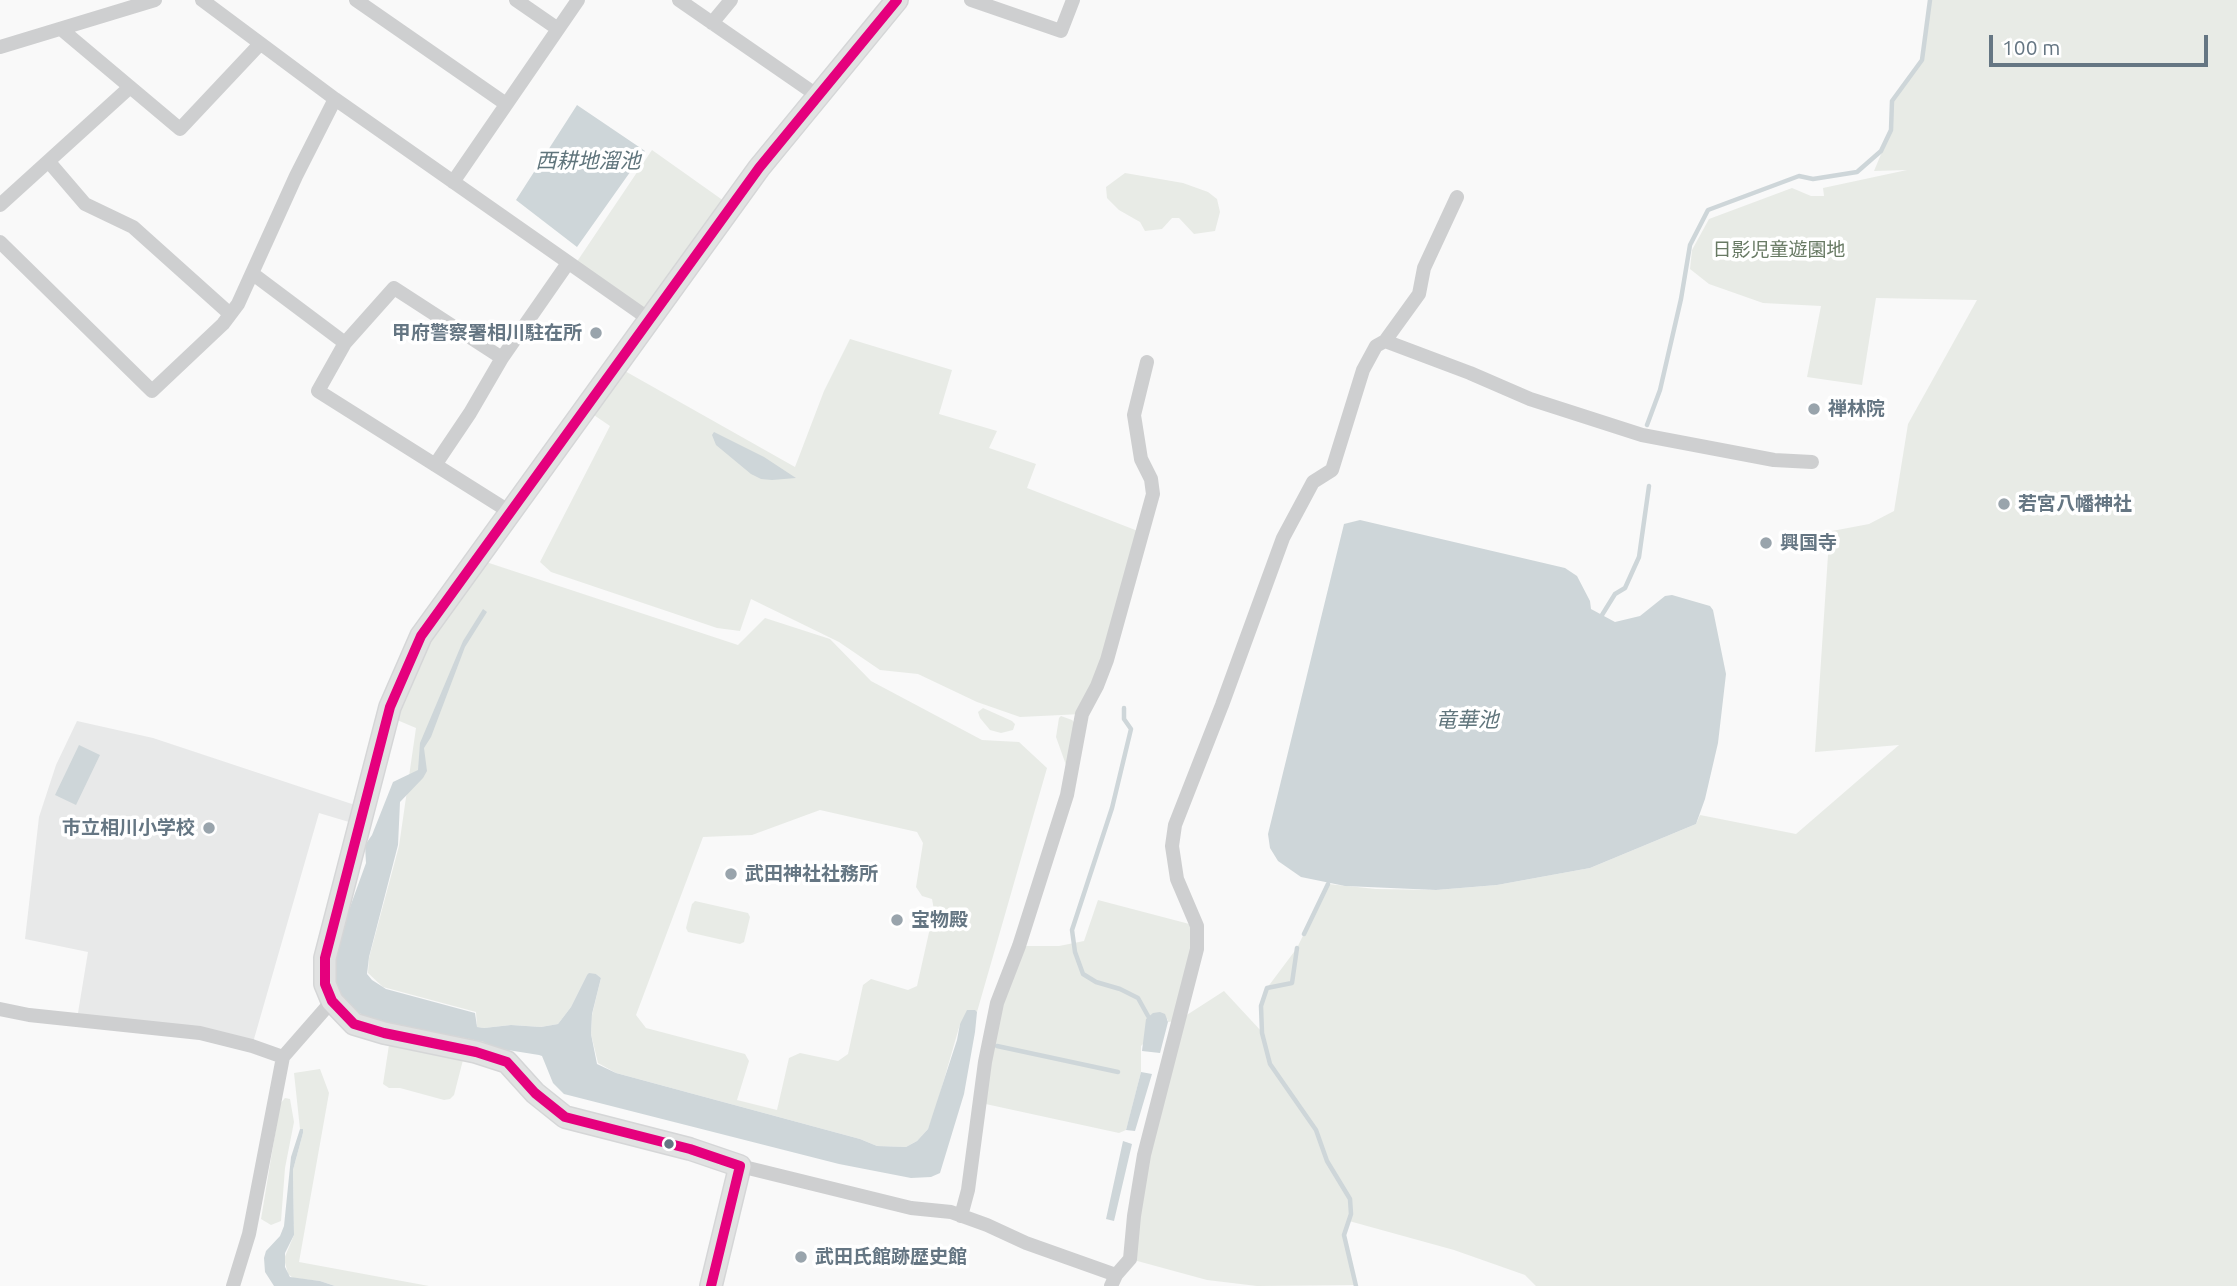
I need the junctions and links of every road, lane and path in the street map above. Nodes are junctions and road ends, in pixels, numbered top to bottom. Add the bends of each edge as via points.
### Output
1 (155, 0) edge
2 (202, 0) edge
3 (356, 0) edge
4 (516, 0) edge
5 (578, 0) edge
6 (680, 0) edge
7 (732, 0) edge
8 (898, 0) edge
9 (971, 0) edge
10 (1073, 0) edge
11 (712, 23) junction
12 (61, 29) junction
13 (558, 29) junction
14 (260, 44) junction
15 (0, 47) edge
16 (129, 88) junction
17 (818, 96) junction
18 (335, 99) junction
19 (506, 104) junction
20 (49, 162) junction
21 (453, 182) junction
22 (1457, 197) dead end
23 (0, 205) edge
24 (0, 242) edge
25 (568, 262) junction
26 (253, 274) junction
27 (230, 314) junction
28 (649, 319) junction
29 (1385, 341) junction
30 (345, 343) junction
31 (502, 358) junction
32 (1147, 362) dead end
33 (1812, 462) dead end
34 (435, 465) junction
35 (510, 512) junction
36 (332, 1001) junction
37 (0, 1009) edge
38 (283, 1057) junction
39 (740, 1166) junction
40 (961, 1216) junction
41 (1113, 1281) edge
42 (233, 1286) edge
43 (711, 1286) edge

1 - 12 street
2 - 14 street
3 - 19 street
4 - 13 street
5 - 13 street
6 - 11 street
7 - 11 street
8 - 17 main road
9 - 10 street via 1061,31
11 - 17 street
12 - 15 street
12 - 16 street
13 - 19 street
14 - 16 street via 180,129
14 - 18 street
16 - 20 street
17 - 28 main road via 759,168
18 - 21 street
18 - 26 street
19 - 21 street
20 - 23 street
20 - 27 street via 85,204 133,227
21 - 25 street
22 - 29 street via 1424,268 1419,294
24 - 27 street via 152,391
25 - 28 street
25 - 31 street
26 - 27 street
26 - 30 street
28 - 35 main road
29 - 33 street via 1530,398 1642,435 1763,459
29 - 41 street via 1376,346 1363,370 1332,470 1313,482 1283,538 1175,825 1172,846 1177,879 1197,926 1197,949 1144,1155 1130,1259
30 - 31 street via 394,288
30 - 34 street via 318,391
31 - 34 street
32 - 40 street via 1134,415 1153,494 1108,660 1082,714 1063,807 997,1003
34 - 35 street
35 - 36 main road via 421,636 390,707 325,958 325,984
36 - 38 street
36 - 39 main road via 354,1024 507,1062 565,1117
37 - 38 street via 200,1033
38 - 42 street via 248,1234
39 - 40 street
39 - 43 main road
40 - 41 street

